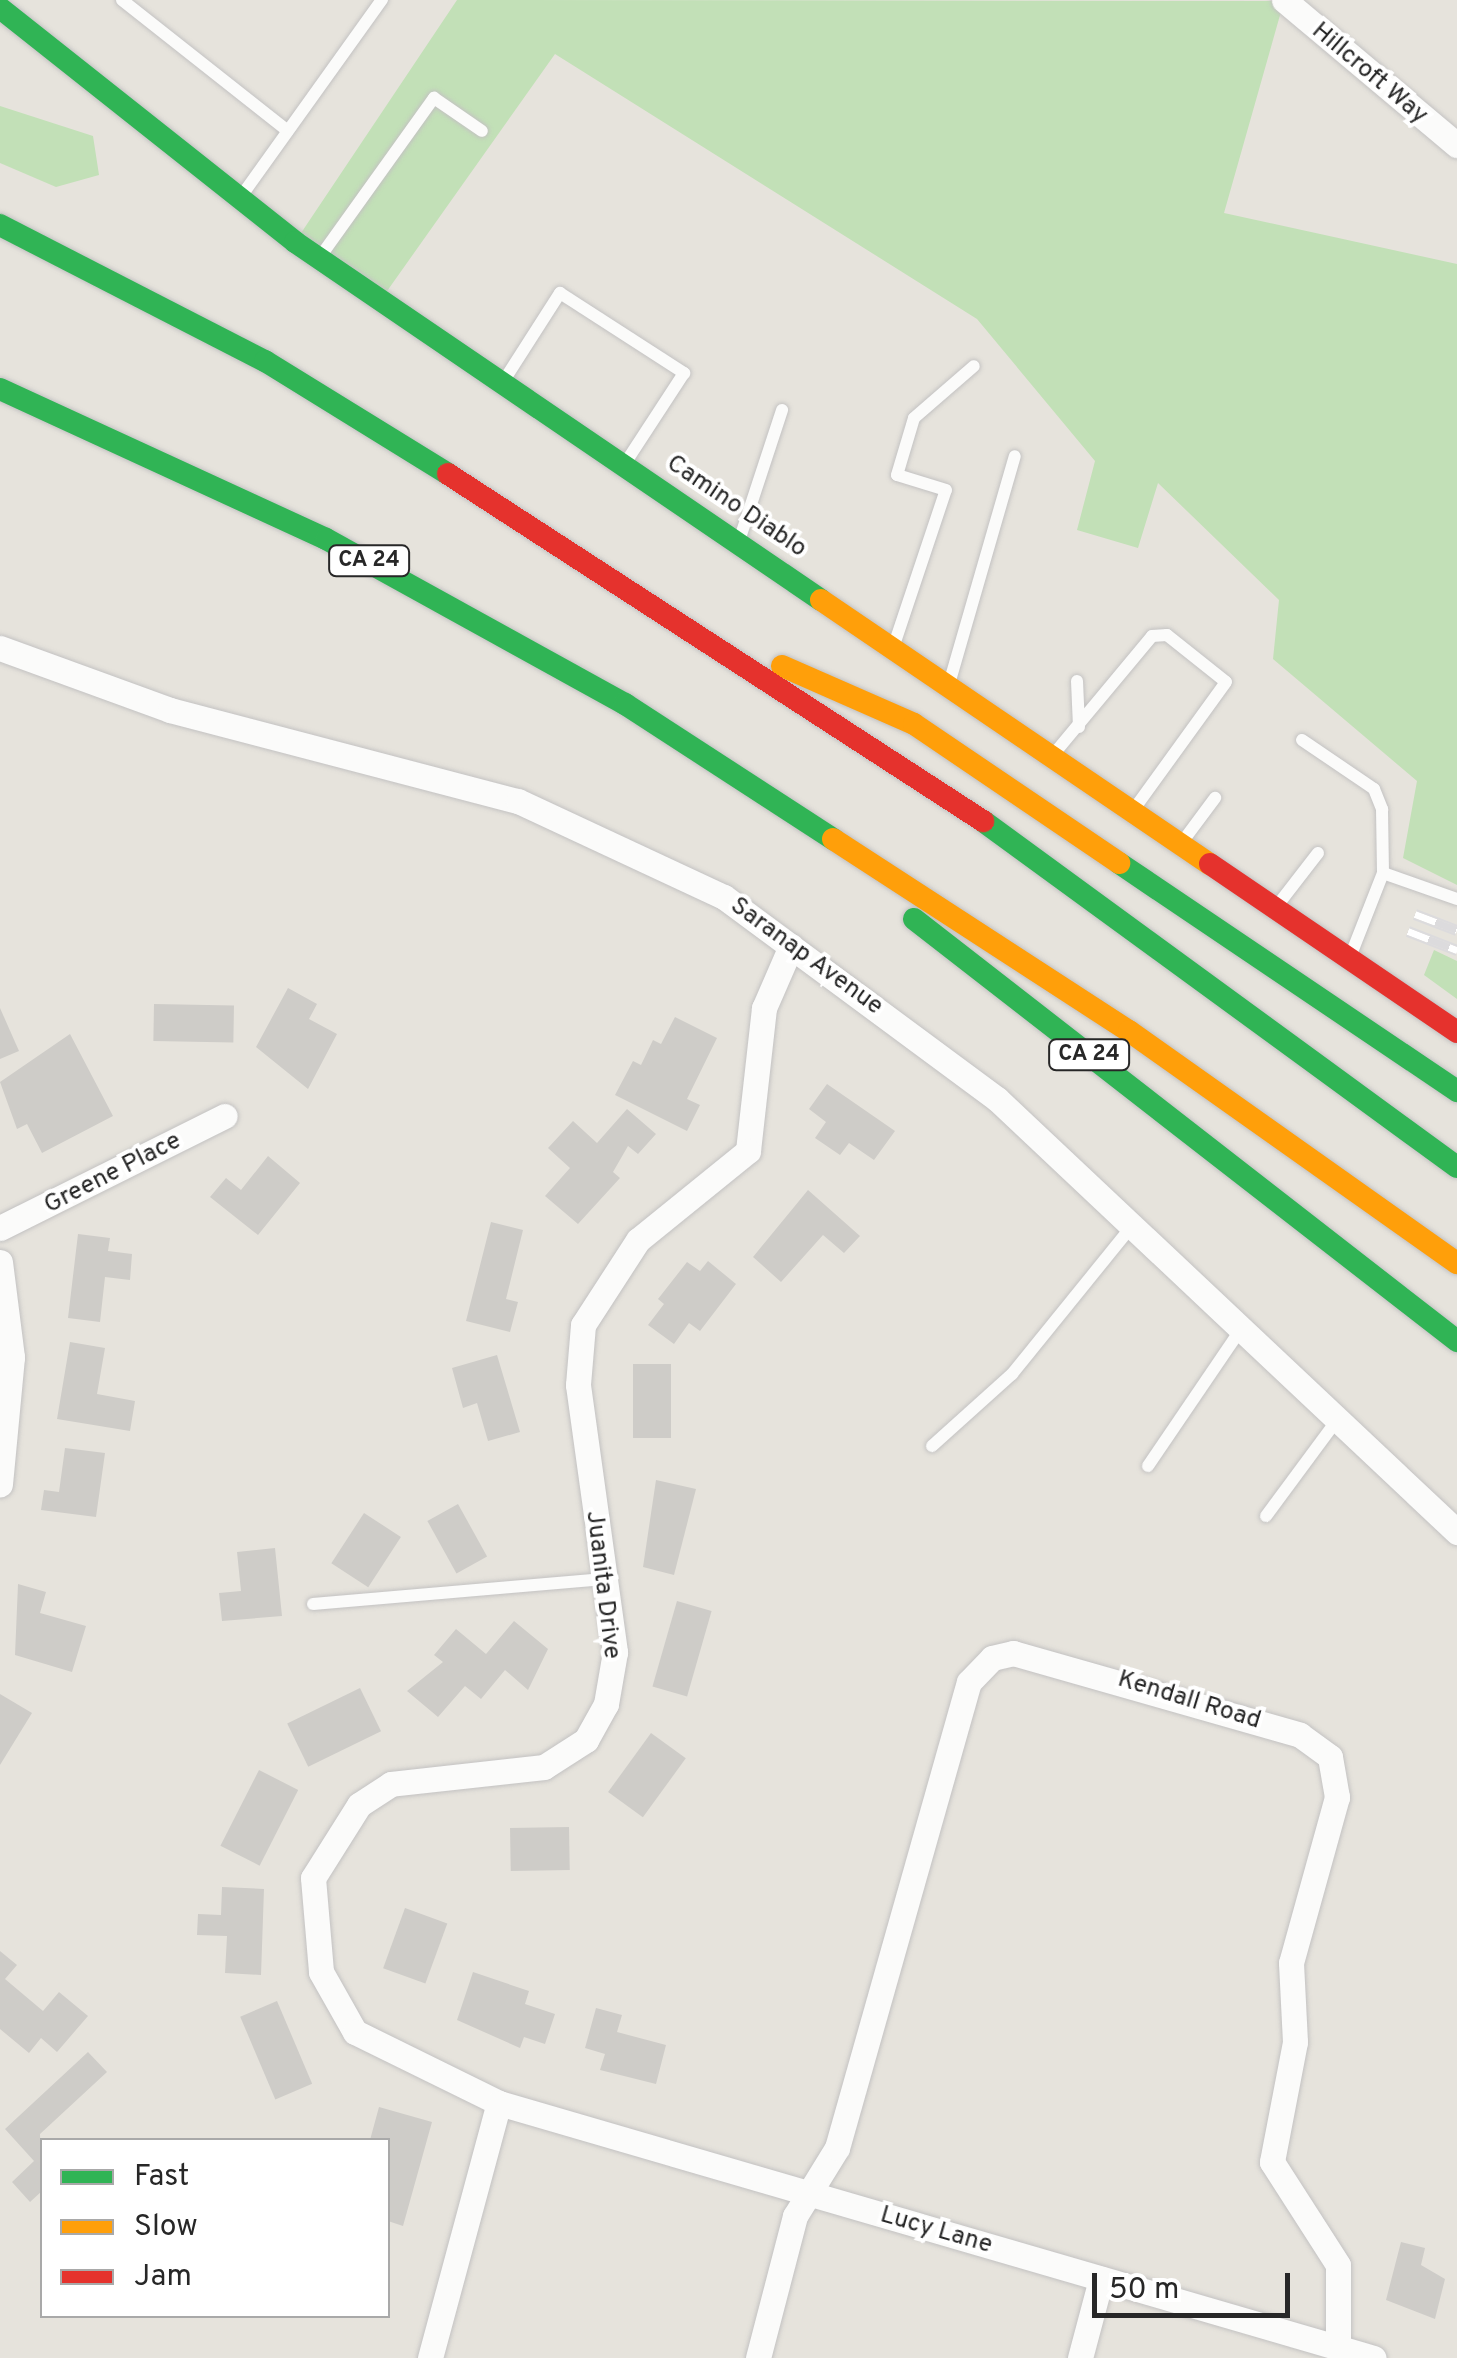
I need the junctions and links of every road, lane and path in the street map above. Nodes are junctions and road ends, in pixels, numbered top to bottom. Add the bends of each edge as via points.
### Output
1 (122, 0) edge
2 (382, 0) edge
3 (1283, 0) edge
4 (1, 4) edge
5 (288, 131) junction
6 (482, 131) dead end
7 (1457, 145) edge
8 (238, 200) junction
9 (0, 225) edge
10 (319, 259) junction
11 (974, 366) dead end
12 (502, 382) junction
13 (0, 388) edge
14 (782, 410) dead end
15 (1015, 456) dead end
16 (624, 464) junction
17 (739, 541) junction
18 (701, 634) junction
19 (894, 646) junction
20 (0, 648) edge
21 (1077, 681) dead end
22 (950, 684) junction
23 (1078, 727) junction
24 (1302, 740) dead end
25 (1052, 756) junction
26 (723, 765) junction
27 (1215, 798) dead end
28 (1133, 811) junction
29 (1002, 834) junction
30 (1181, 843) junction
31 (1318, 853) dead end
32 (1383, 873) junction
33 (1457, 899) edge
34 (1276, 908) junction
35 (791, 946) junction
36 (1349, 959) junction
37 (1457, 1032) edge
38 (1457, 1091) edge
39 (225, 1116) dead end
40 (1453, 1118) dead end
41 (1457, 1167) edge
42 (1132, 1226) junction
43 (0, 1228) edge
44 (0, 1262) edge
45 (1457, 1263) edge
46 (1242, 1329) junction
47 (1457, 1341) edge
48 (1338, 1420) junction
49 (932, 1446) dead end
50 (1148, 1466) dead end
51 (0, 1484) edge
52 (1266, 1516) dead end
53 (1457, 1532) edge
54 (604, 1578) junction
55 (313, 1604) dead end
56 (499, 2103) junction
57 (810, 2194) junction
58 (1101, 2279) junction
59 (1338, 2347) junction
60 (430, 2358) edge
61 (758, 2358) edge
62 (1080, 2358) edge
63 (1374, 2358) edge

1 - 5 lane
2 - 5 lane
3 - 7 street, Hillcroft Way
4 - 8 main road, Camino Diablo
5 - 8 lane
6 - 10 lane via 434,98
8 - 10 main road, Camino Diablo
9 - 18 main road via 315,390
10 - 12 main road, Camino Diablo
11 - 19 lane via 914,418 897,475 946,490
12 - 16 main road, Camino Diablo
12 - 16 lane via 560,293 684,373
13 - 26 main road, CA 24 via 410,582
14 - 17 lane
15 - 22 lane
16 - 17 main road, Camino Diablo
17 - 19 main road, Camino Diablo
18 - 29 main road
18 - 38 main road via 914,724
19 - 22 main road, Camino Diablo
20 - 35 street, Saranap Avenue via 170,710 518,800 664,862
21 - 23 lane
22 - 25 main road, Camino Diablo
23 - 25 lane
23 - 28 lane via 1152,636 1166,635 1225,676
24 - 32 lane via 1374,790
25 - 28 main road, Camino Diablo
26 - 45 main road via 1129,1031
26 - 47 main road, CA 24
27 - 30 lane
28 - 30 main road, Camino Diablo
29 - 40 main road via 1104,882
29 - 41 main road
30 - 34 main road, Camino Diablo
31 - 34 lane
32 - 33 lane
32 - 36 lane
34 - 36 main road, Camino Diablo
35 - 42 street, Saranap Avenue via 997,1099
35 - 54 street, Juanita Drive via 764,1008 748,1151 638,1240 583,1325 578,1385
36 - 37 main road, Camino Diablo
39 - 43 street, Greene Place
42 - 46 street, Saranap Avenue
42 - 49 lane via 1012,1374
44 - 51 street via 12,1357
46 - 48 street, Saranap Avenue
46 - 50 lane
48 - 52 lane
48 - 53 street, Saranap Avenue
54 - 55 lane
54 - 56 street, Juanita Drive via 612,1684 586,1740 544,1767 392,1784 338,1830 313,1878 322,1972 355,2032
56 - 57 street, Lucy Lane
56 - 60 street
57 - 58 street, Lucy Lane
57 - 59 street, Kendall Road via 837,2148 969,1682 992,1658 1032,1653 1318,1742 1338,1775 1291,1963 1295,2042 1272,2162 1338,2265
57 - 61 street, Kendall Road via 796,2216
58 - 59 street, Lucy Lane
58 - 62 street
59 - 63 street, Lucy Lane

